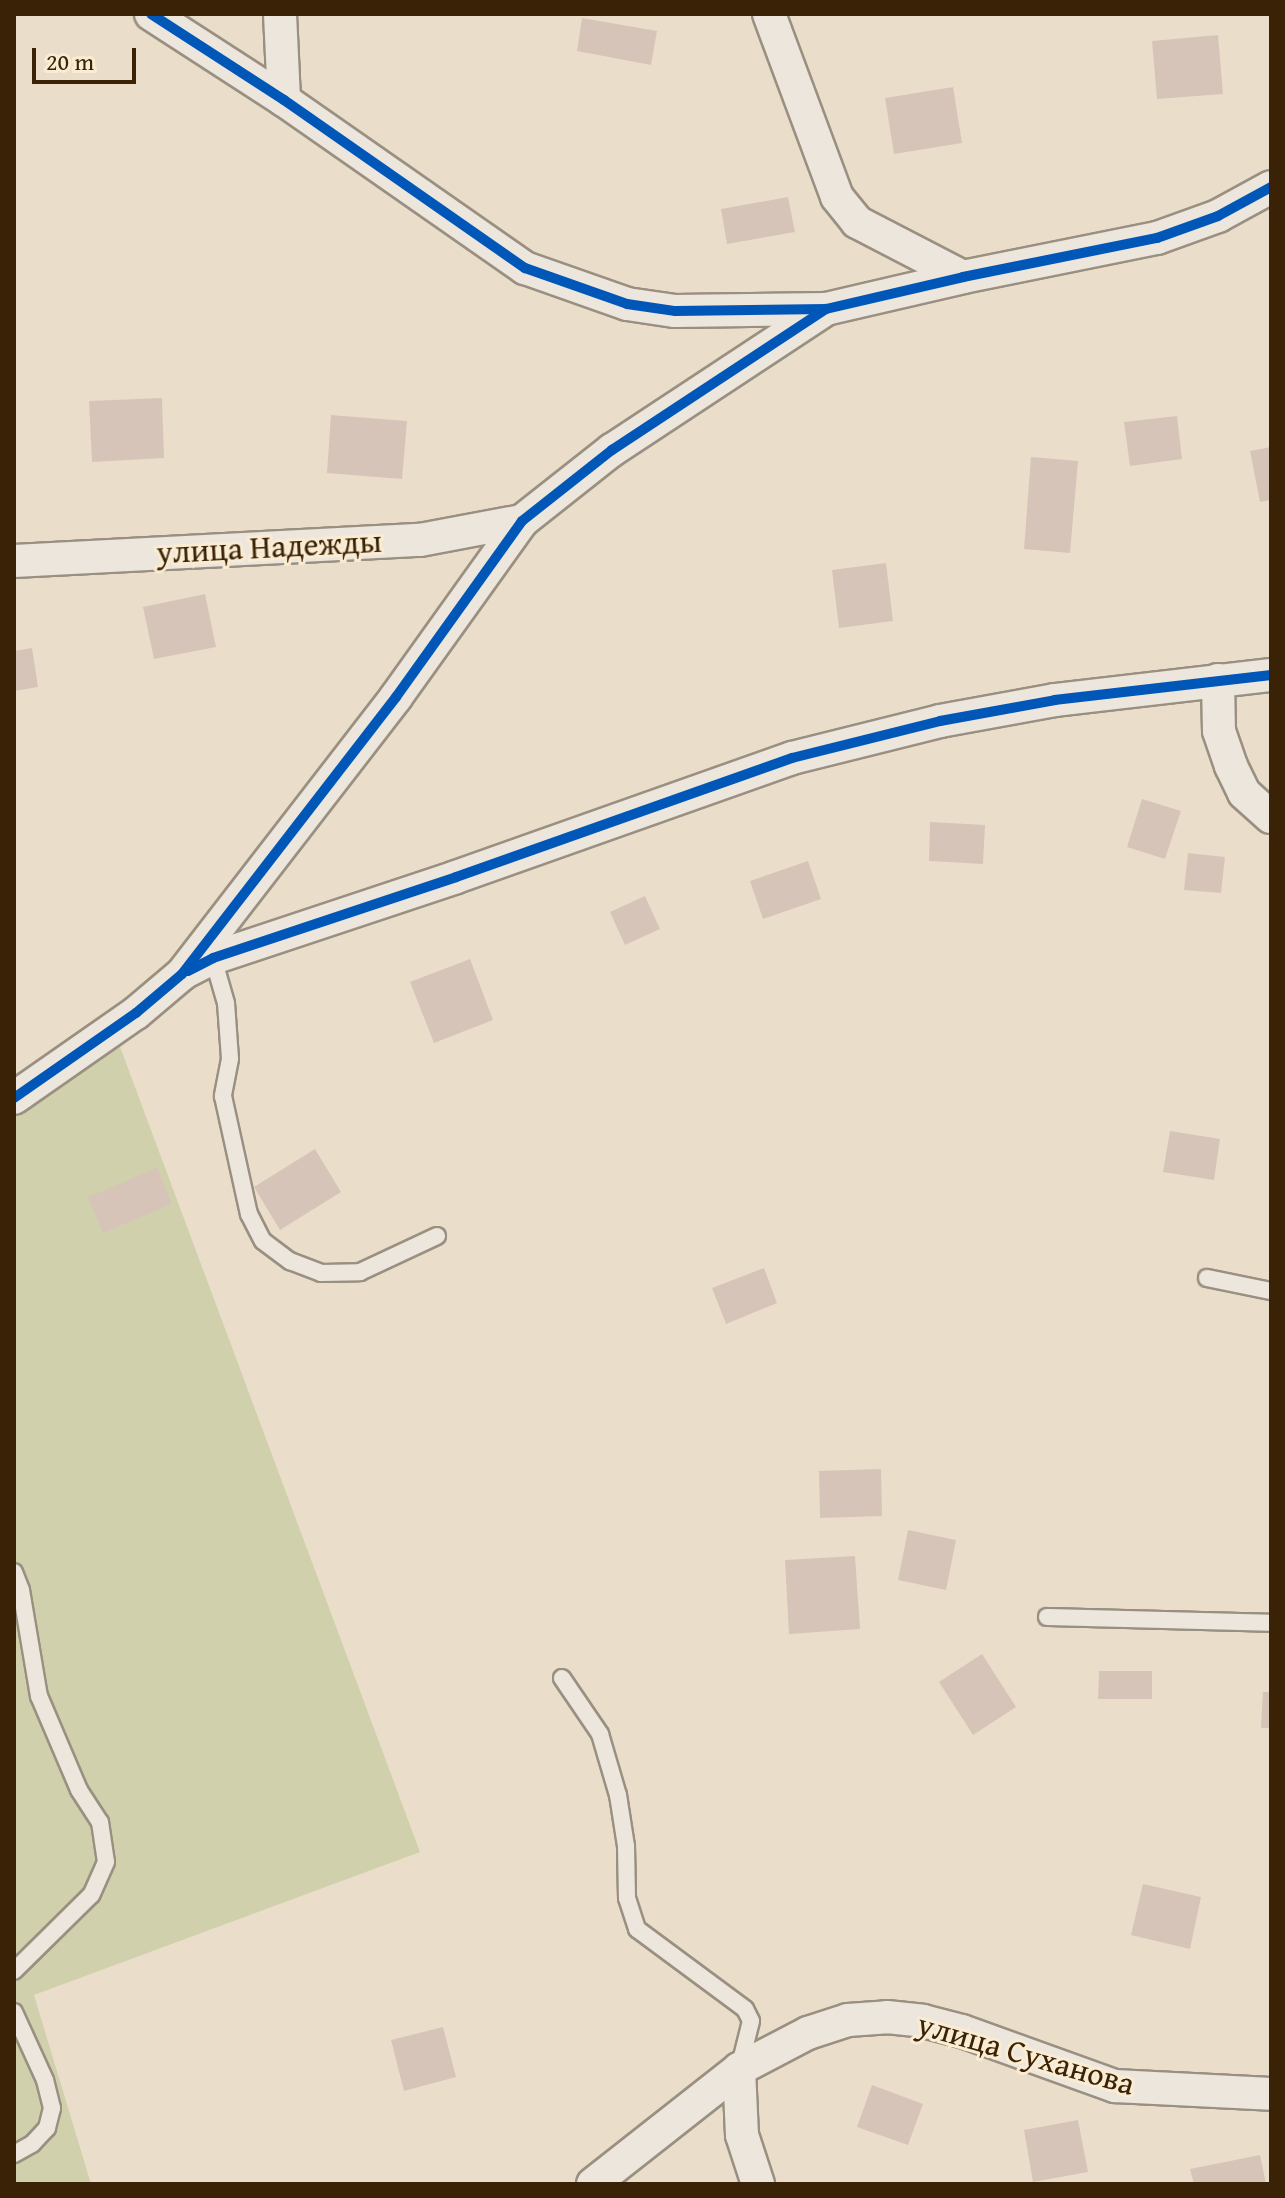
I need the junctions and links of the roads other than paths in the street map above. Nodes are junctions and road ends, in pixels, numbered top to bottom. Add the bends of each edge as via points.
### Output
1 (151, 14) edge
2 (280, 14) edge
3 (769, 14) edge
4 (284, 100) junction
5 (1271, 187) edge
6 (963, 277) junction
7 (826, 309) junction
8 (522, 521) junction
9 (14, 561) edge
10 (1271, 675) edge
11 (1218, 680) junction
12 (1271, 817) edge
13 (213, 958) junction
14 (182, 974) junction
15 (14, 1098) edge
16 (437, 1236) dead end
17 (1207, 1278) dead end
18 (1271, 1291) edge
19 (14, 1572) edge
20 (1047, 1617) dead end
21 (1271, 1623) edge
22 (562, 1678) dead end
23 (14, 1971) edge
24 (14, 2012) edge
25 (739, 2069) junction
26 (1271, 2094) edge
27 (14, 2154) edge
28 (593, 2184) edge
29 (758, 2184) edge

1 - 4 street
2 - 4 street
3 - 6 street via 837,197 857,222
4 - 7 street via 525,268 627,304 675,311
5 - 6 street via 1218,216 1157,238
6 - 7 street
7 - 8 street via 612,450
8 - 9 street, улица Надежды via 420,540
8 - 14 street via 396,697
10 - 11 street
11 - 12 street via 1219,731 1231,766 1244,793
11 - 13 street via 940,721 792,758
13 - 14 street
13 - 16 lane via 226,1003 230,1059 223,1096 249,1214 263,1241 290,1261 321,1273 360,1272
14 - 15 street via 136,1013
17 - 18 lane
19 - 23 lane via 39,1696 79,1790 100,1822 106,1862 91,1895
20 - 21 lane
22 - 25 lane via 600,1734 618,1795 627,1898 637,1929 745,2009 751,2021
24 - 27 lane via 52,2108 47,2128
25 - 26 street, улица Суханова via 808,2033 848,2020 887,2017 962,2031 1115,2086
25 - 28 street, улица Суханова
25 - 29 street via 742,2135

